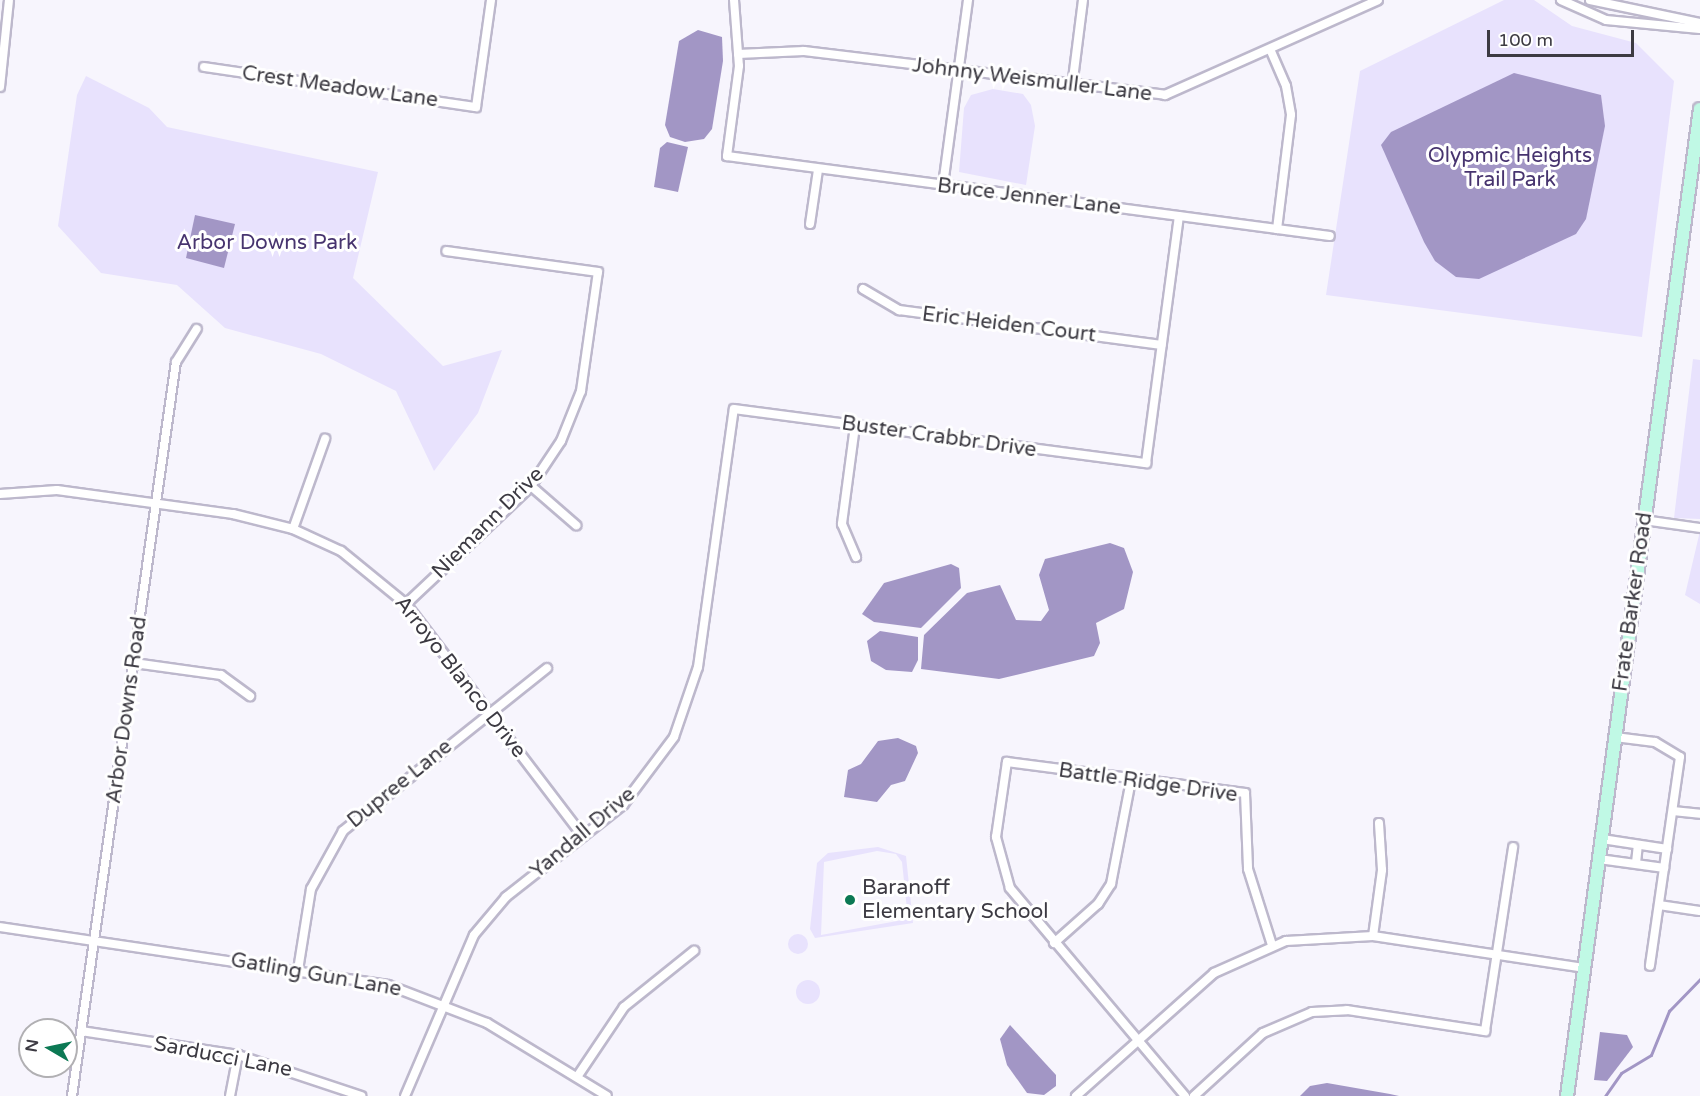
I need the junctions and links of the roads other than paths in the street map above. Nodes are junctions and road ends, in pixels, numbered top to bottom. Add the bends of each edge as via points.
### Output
1 (9, 0) edge
2 (491, 0) edge
3 (734, 0) edge
4 (968, 0) edge
5 (1083, 0) edge
6 (1378, 0) edge
7 (1561, 0) edge
8 (1590, 0) edge
9 (1700, 23) edge
10 (1700, 29) edge
11 (1270, 50) junction
12 (738, 54) junction
13 (204, 67) dead end
14 (958, 71) junction
15 (0, 87) edge
16 (1072, 87) junction
17 (1700, 109) edge
18 (818, 170) junction
19 (943, 185) junction
20 (1179, 216) junction
21 (810, 224) dead end
22 (1277, 229) junction
23 (1330, 236) dead end
24 (446, 251) dead end
25 (863, 289) dead end
26 (197, 329) dead end
27 (1162, 345) junction
28 (734, 409) joint
29 (855, 426) junction
30 (325, 439) dead end
31 (531, 486) junction
32 (0, 494) edge
33 (156, 503) junction
34 (1644, 520) junction
35 (576, 525) dead end
36 (1700, 528) edge
37 (293, 530) junction
38 (856, 557) dead end
39 (406, 604) junction
40 (134, 663) junction
41 (547, 668) dead end
42 (250, 696) dead end
43 (490, 712) junction
44 (1616, 737) junction
45 (1131, 780) junction
46 (1672, 811) junction
47 (1700, 814) edge
48 (1379, 823) dead end
49 (583, 836) junction
50 (1602, 839) junction
51 (1638, 845) junction
52 (1513, 847) dead end
53 (1666, 849) junction
54 (1599, 859) junction
55 (1636, 863) junction
56 (1664, 868) junction
57 (1659, 905) junction
58 (1700, 912) edge
59 (0, 927) edge
60 (1373, 936) junction
61 (94, 940) junction
62 (1054, 943) junction
63 (1272, 945) junction
64 (694, 951) dead end
65 (1497, 955) junction
66 (1650, 966) dead end
67 (1584, 968) junction
68 (298, 970) junction
69 (442, 1003) junction
70 (81, 1031) junction
71 (1139, 1041) junction
72 (238, 1055) junction
73 (577, 1077) junction
74 (72, 1096) edge
75 (230, 1096) edge
76 (361, 1096) edge
77 (405, 1096) edge
78 (607, 1096) edge
79 (1076, 1096) edge
80 (1185, 1096) edge
81 (1194, 1096) edge
82 (1567, 1096) edge

1 - 15 street
2 - 13 street, Crest Meadow Lane via 476,107
3 - 12 street
4 - 14 street
5 - 16 street
6 - 11 street, Johnny Weismuller Lane
7 - 10 street via 1615,22
8 - 9 street
11 - 16 street, Johnny Weismuller Lane via 1165,95
11 - 22 street via 1286,86 1291,115
12 - 14 street, Johnny Weismuller Lane via 804,51
12 - 18 street, Bruce Jenner Lane via 728,156
14 - 16 street, Johnny Weismuller Lane
14 - 19 street
17 - 34 street, Frate Barker Road
18 - 19 street, Bruce Jenner Lane
18 - 21 street
19 - 20 street, Bruce Jenner Lane
20 - 22 street, Bruce Jenner Lane
20 - 27 street
22 - 23 street, Bruce Jenner Lane
24 - 31 street, Niemann Drive via 598,272 576,408
25 - 27 street, Eric Heiden Court via 899,310
26 - 33 street, Arbor Downs Road via 176,362
27 - 29 street, Buster Crabbr Drive via 1146,463
28 - 29 street, Buster Crabbr Drive
28 - 49 street, Yandall Drive via 701,652 687,706 665,752 638,788
29 - 38 street via 842,524
30 - 37 street
31 - 35 street
31 - 39 street, Niemann Drive
32 - 33 street, Arroyo Blanco Drive via 38,488
33 - 37 street, Arroyo Blanco Drive
33 - 40 street, Arbor Downs Road
34 - 36 street
34 - 44 street, Frate Barker Road
37 - 39 street, Arroyo Blanco Drive via 358,562
39 - 43 street, Arroyo Blanco Drive
40 - 42 street via 220,675
40 - 61 street, Arbor Downs Road
41 - 43 street, Dupree Lane
43 - 49 street, Arroyo Blanco Drive
43 - 68 street, Dupree Lane via 366,807 331,846 307,905
44 - 46 street via 1655,742 1680,757
44 - 50 street, Frate Barker Road
45 - 62 street via 1111,884 1098,904
45 - 62 street, Battle Ridge Drive via 1007,762 996,837 1001,869 1019,902
45 - 63 street, Battle Ridge Drive via 1245,793 1248,869
46 - 47 street
46 - 53 street
48 - 60 street via 1382,870
49 - 69 street, Yandall Drive via 490,914 461,958
50 - 51 street
50 - 54 street, Frate Barker Road
51 - 53 street
51 - 55 street
52 - 65 street
53 - 56 street
54 - 55 street
54 - 67 street, Frate Barker Road
55 - 56 street
56 - 57 street
57 - 58 street
57 - 66 street
59 - 61 street, Gatling Gun Lane
60 - 63 street via 1329,934
60 - 65 street
61 - 68 street, Gatling Gun Lane
61 - 70 street, Arbor Downs Road
62 - 71 street
63 - 71 street via 1214,973
64 - 73 street via 624,1006
65 - 67 street
65 - 81 street via 1485,1030 1347,1010 1312,1012 1263,1033
67 - 82 street, Frate Barker Road
68 - 69 street, Gatling Gun Lane via 388,984
69 - 73 street, Gatling Gun Lane
69 - 77 street, Yandall Drive
70 - 72 street, Sarducci Lane
70 - 74 street, Arbor Downs Road
71 - 79 street
71 - 80 street
72 - 75 street
72 - 76 street, Sarducci Lane
73 - 78 street, Gatling Gun Lane

